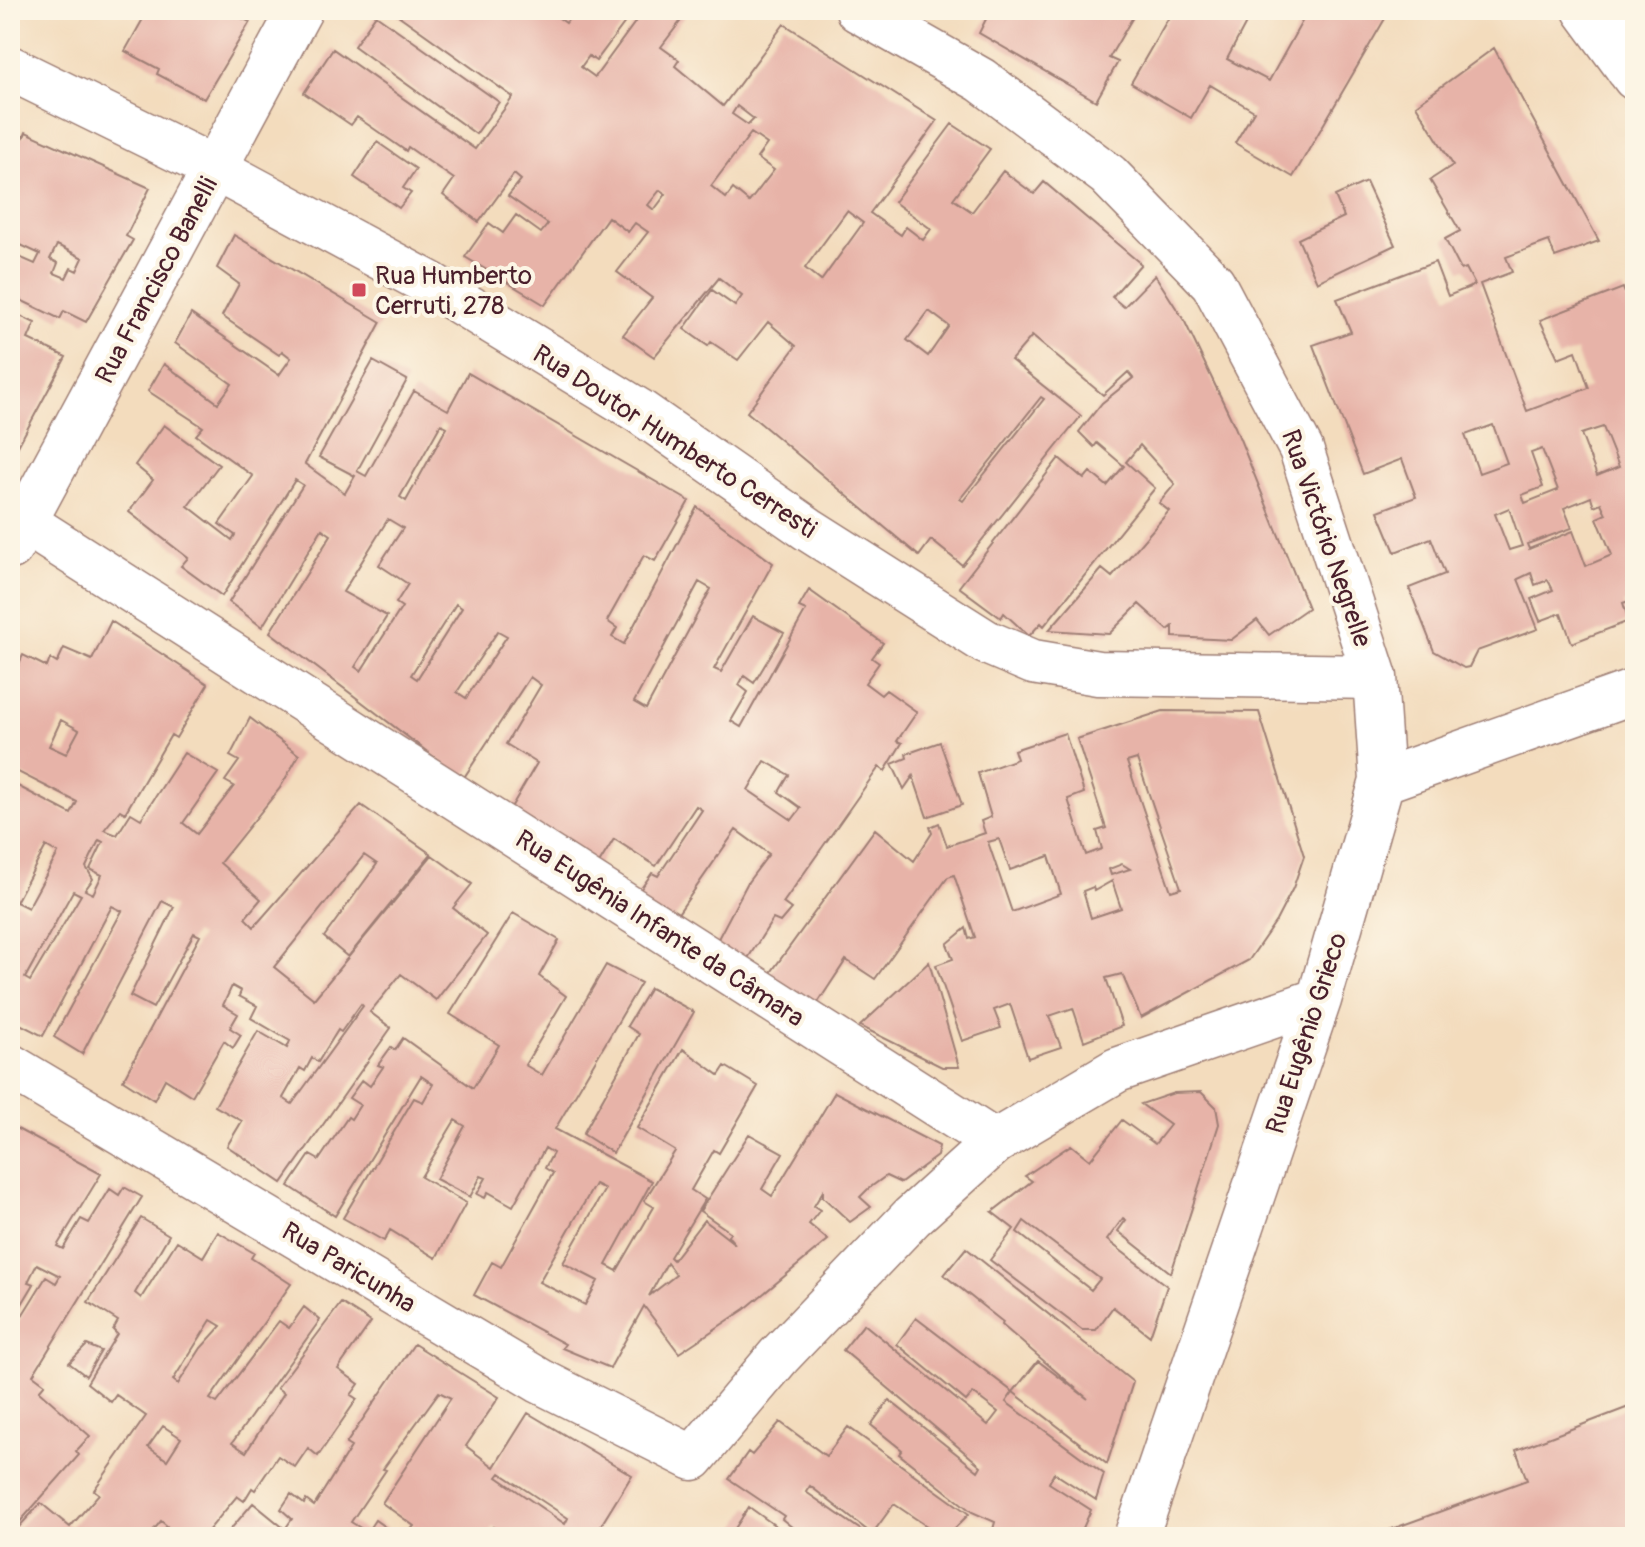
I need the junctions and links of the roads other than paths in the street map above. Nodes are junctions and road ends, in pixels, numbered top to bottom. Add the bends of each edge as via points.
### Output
1 (300, 10) edge
2 (858, 10) edge
3 (1585, 10) edge
4 (1633, 10) edge
5 (10, 68) edge
6 (1632, 74) edge
7 (216, 169) junction
8 (18, 536) edge
9 (1375, 677) junction
10 (1635, 691) edge
11 (1382, 781) junction
12 (1319, 1000) junction
13 (10, 1066) edge
14 (995, 1142) junction
15 (1136, 1537) edge

1 - 7 street, Rua Francisco Banelli
2 - 9 street, Rua Victório Negrelle via 981,80 1108,175 1213,283 1301,449
3 - 6 street
4 - 6 street
5 - 7 street, Rua Doutor Humberto Cerresti
7 - 8 street, Rua Francisco Banelli
7 - 9 street, Rua Doutor Humberto Cerresti via 432,285 639,411 808,529 986,642 1033,662 1098,673
8 - 14 street, Rua Eugênia Infante da Câmara
9 - 11 street, Rua Victório Negrelle
10 - 11 street
11 - 12 street, Rua Eugênio Grieco
12 - 14 street via 1117,1070
12 - 15 street, Rua Eugênio Grieco
13 - 14 street, Rua Paricunha via 540,1381 693,1458 840,1292

